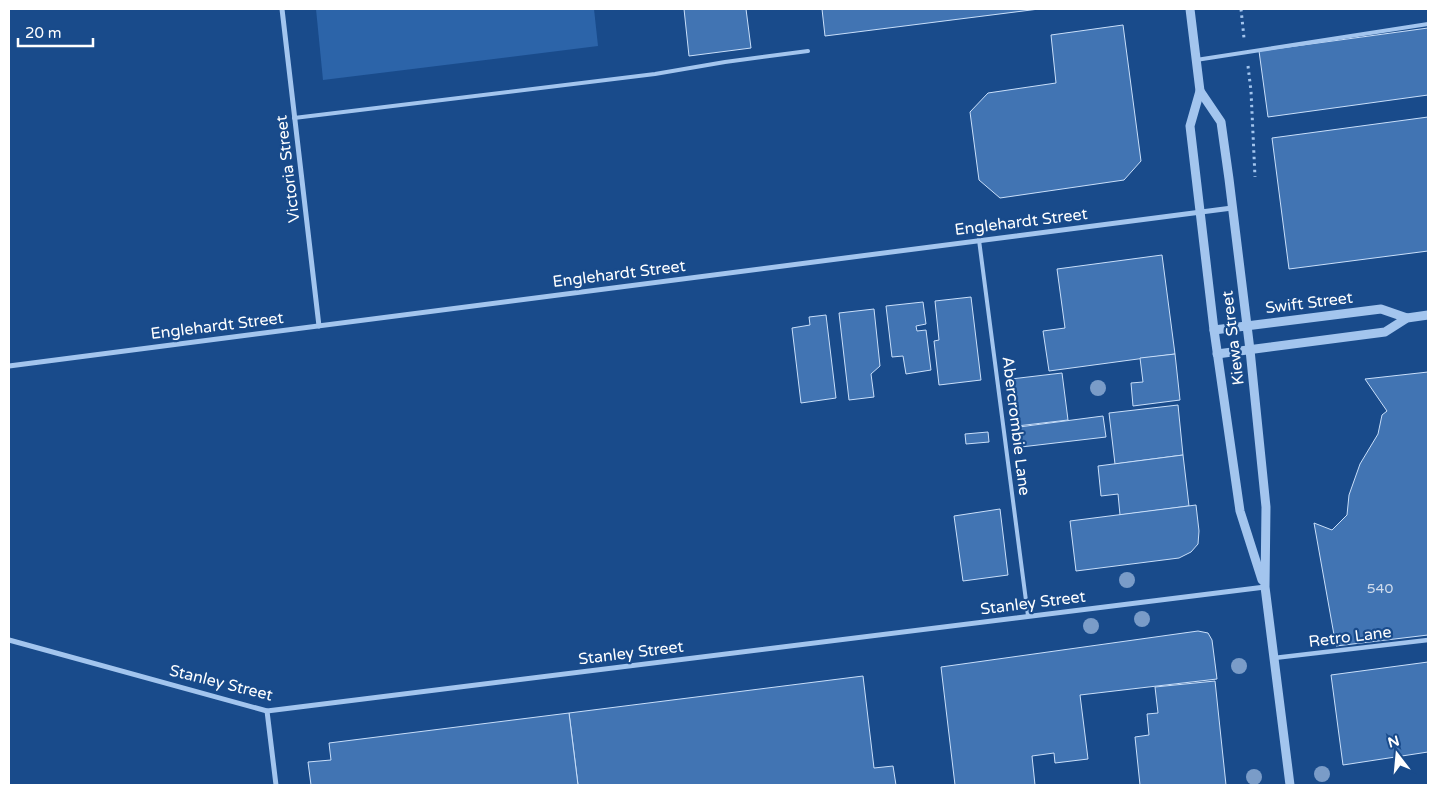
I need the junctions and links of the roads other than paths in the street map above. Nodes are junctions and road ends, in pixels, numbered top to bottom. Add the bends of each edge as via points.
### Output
1 (282, 9) edge
2 (1190, 9) edge
3 (1428, 24) edge
4 (808, 51) dead end
5 (1196, 60) junction
6 (1200, 91) junction
7 (294, 118) junction
8 (1232, 208) junction
9 (1200, 212) junction
10 (979, 240) junction
11 (1428, 315) edge
12 (1407, 318) junction
13 (319, 326) junction
14 (1247, 326) junction
15 (1214, 330) junction
16 (1250, 350) junction
17 (1217, 354) junction
18 (9, 366) edge
19 (1265, 588) junction
20 (1028, 616) junction
21 (9, 640) edge
22 (1428, 640) edge
23 (1274, 658) junction
24 (267, 711) junction
25 (276, 785) edge
26 (1290, 785) edge

1 - 7 street, Victoria Street
2 - 5 street, Kiewa Street
3 - 5 lane
4 - 7 lane via 655,74
5 - 6 street, Kiewa Street
6 - 8 street, Kiewa Street via 1221,122
6 - 9 street, Kiewa Street via 1190,126
7 - 13 street, Victoria Street
8 - 9 street, Englehardt Street
8 - 14 street, Kiewa Street
9 - 10 street, Englehardt Street
9 - 15 street, Kiewa Street
10 - 13 street, Englehardt Street
10 - 20 lane, Abercrombie Lane
11 - 12 street, Swift Street
12 - 14 street, Swift Street via 1381,310
12 - 16 street, Swift Street via 1384,332
13 - 18 street, Englehardt Street
14 - 15 street, Swift Street
14 - 16 street, Kiewa Street
15 - 17 street, Kiewa Street
16 - 17 street, Swift Street
16 - 19 street, Kiewa Street via 1266,507
17 - 19 street, Kiewa Street via 1240,511
19 - 20 street, Stanley Street
19 - 23 street, Kiewa Street
20 - 24 street, Stanley Street
21 - 24 street, Stanley Street
22 - 23 street, Retro Lane
23 - 26 street, Kiewa Street
24 - 25 street

